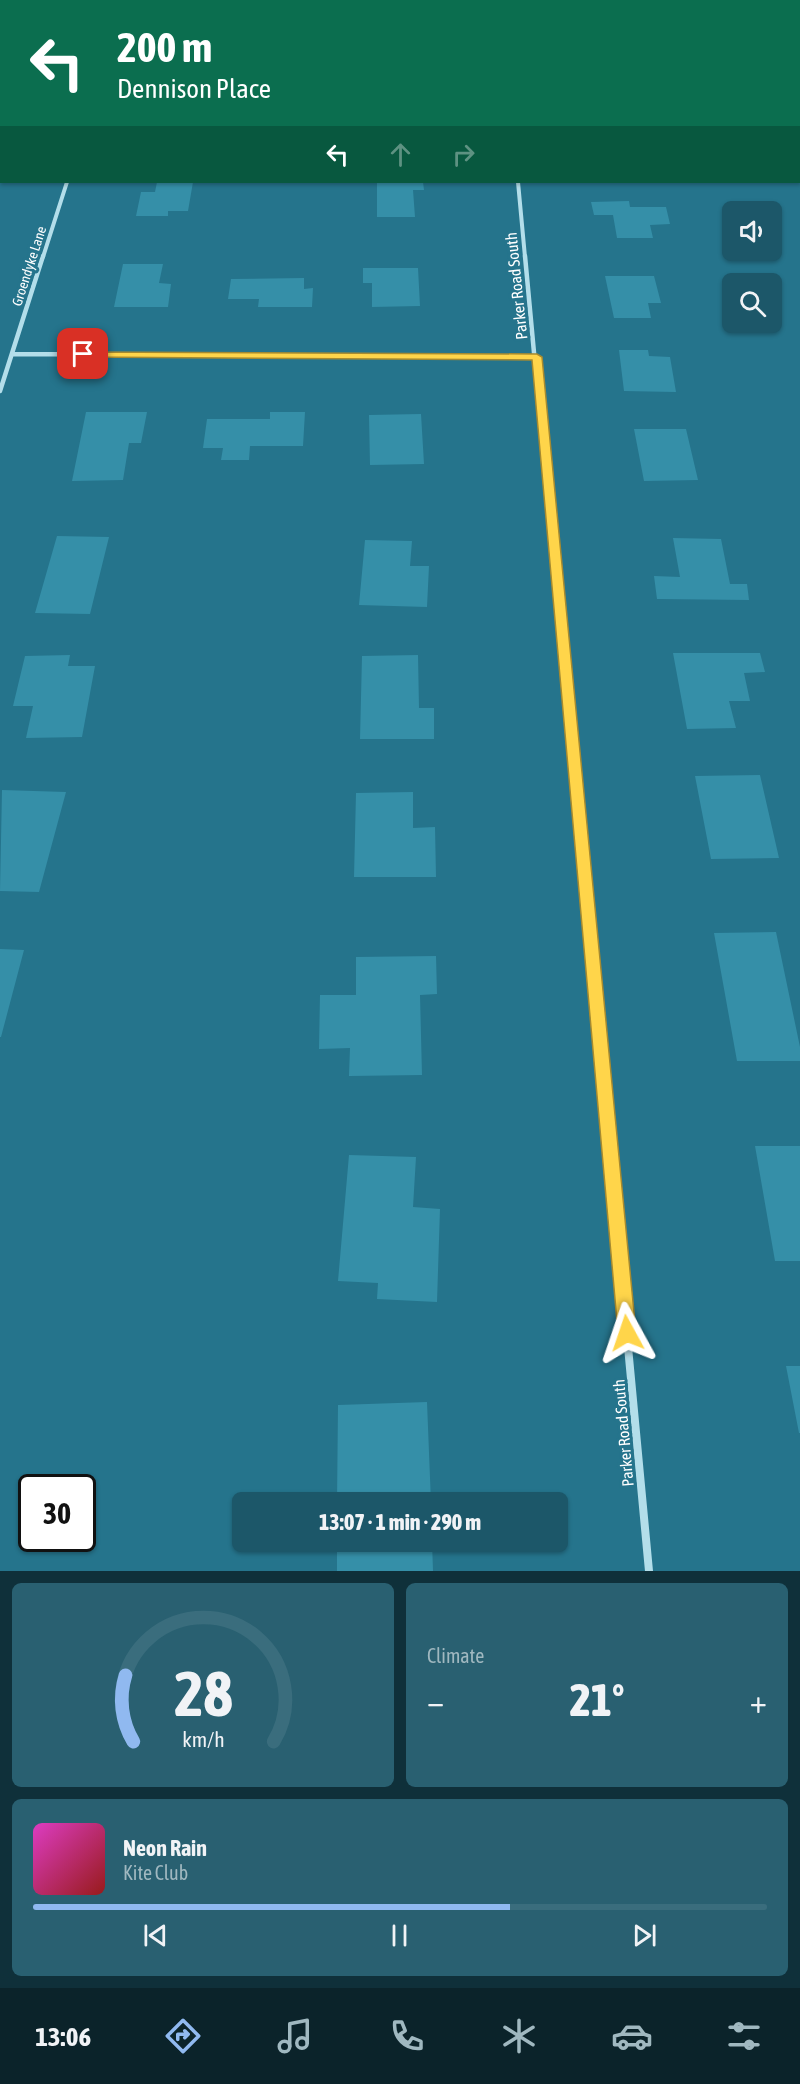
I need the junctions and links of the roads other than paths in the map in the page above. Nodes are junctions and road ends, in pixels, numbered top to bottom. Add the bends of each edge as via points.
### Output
1 (67, 183) edge
2 (518, 183) edge
3 (12, 354) junction
4 (537, 357) junction
5 (0, 391) edge
6 (649, 1571) edge

1 - 3 street, Groendyke Lane
2 - 4 street, Parker Road South
3 - 4 street
3 - 5 street, Groendyke Lane
4 - 6 street, Parker Road South

